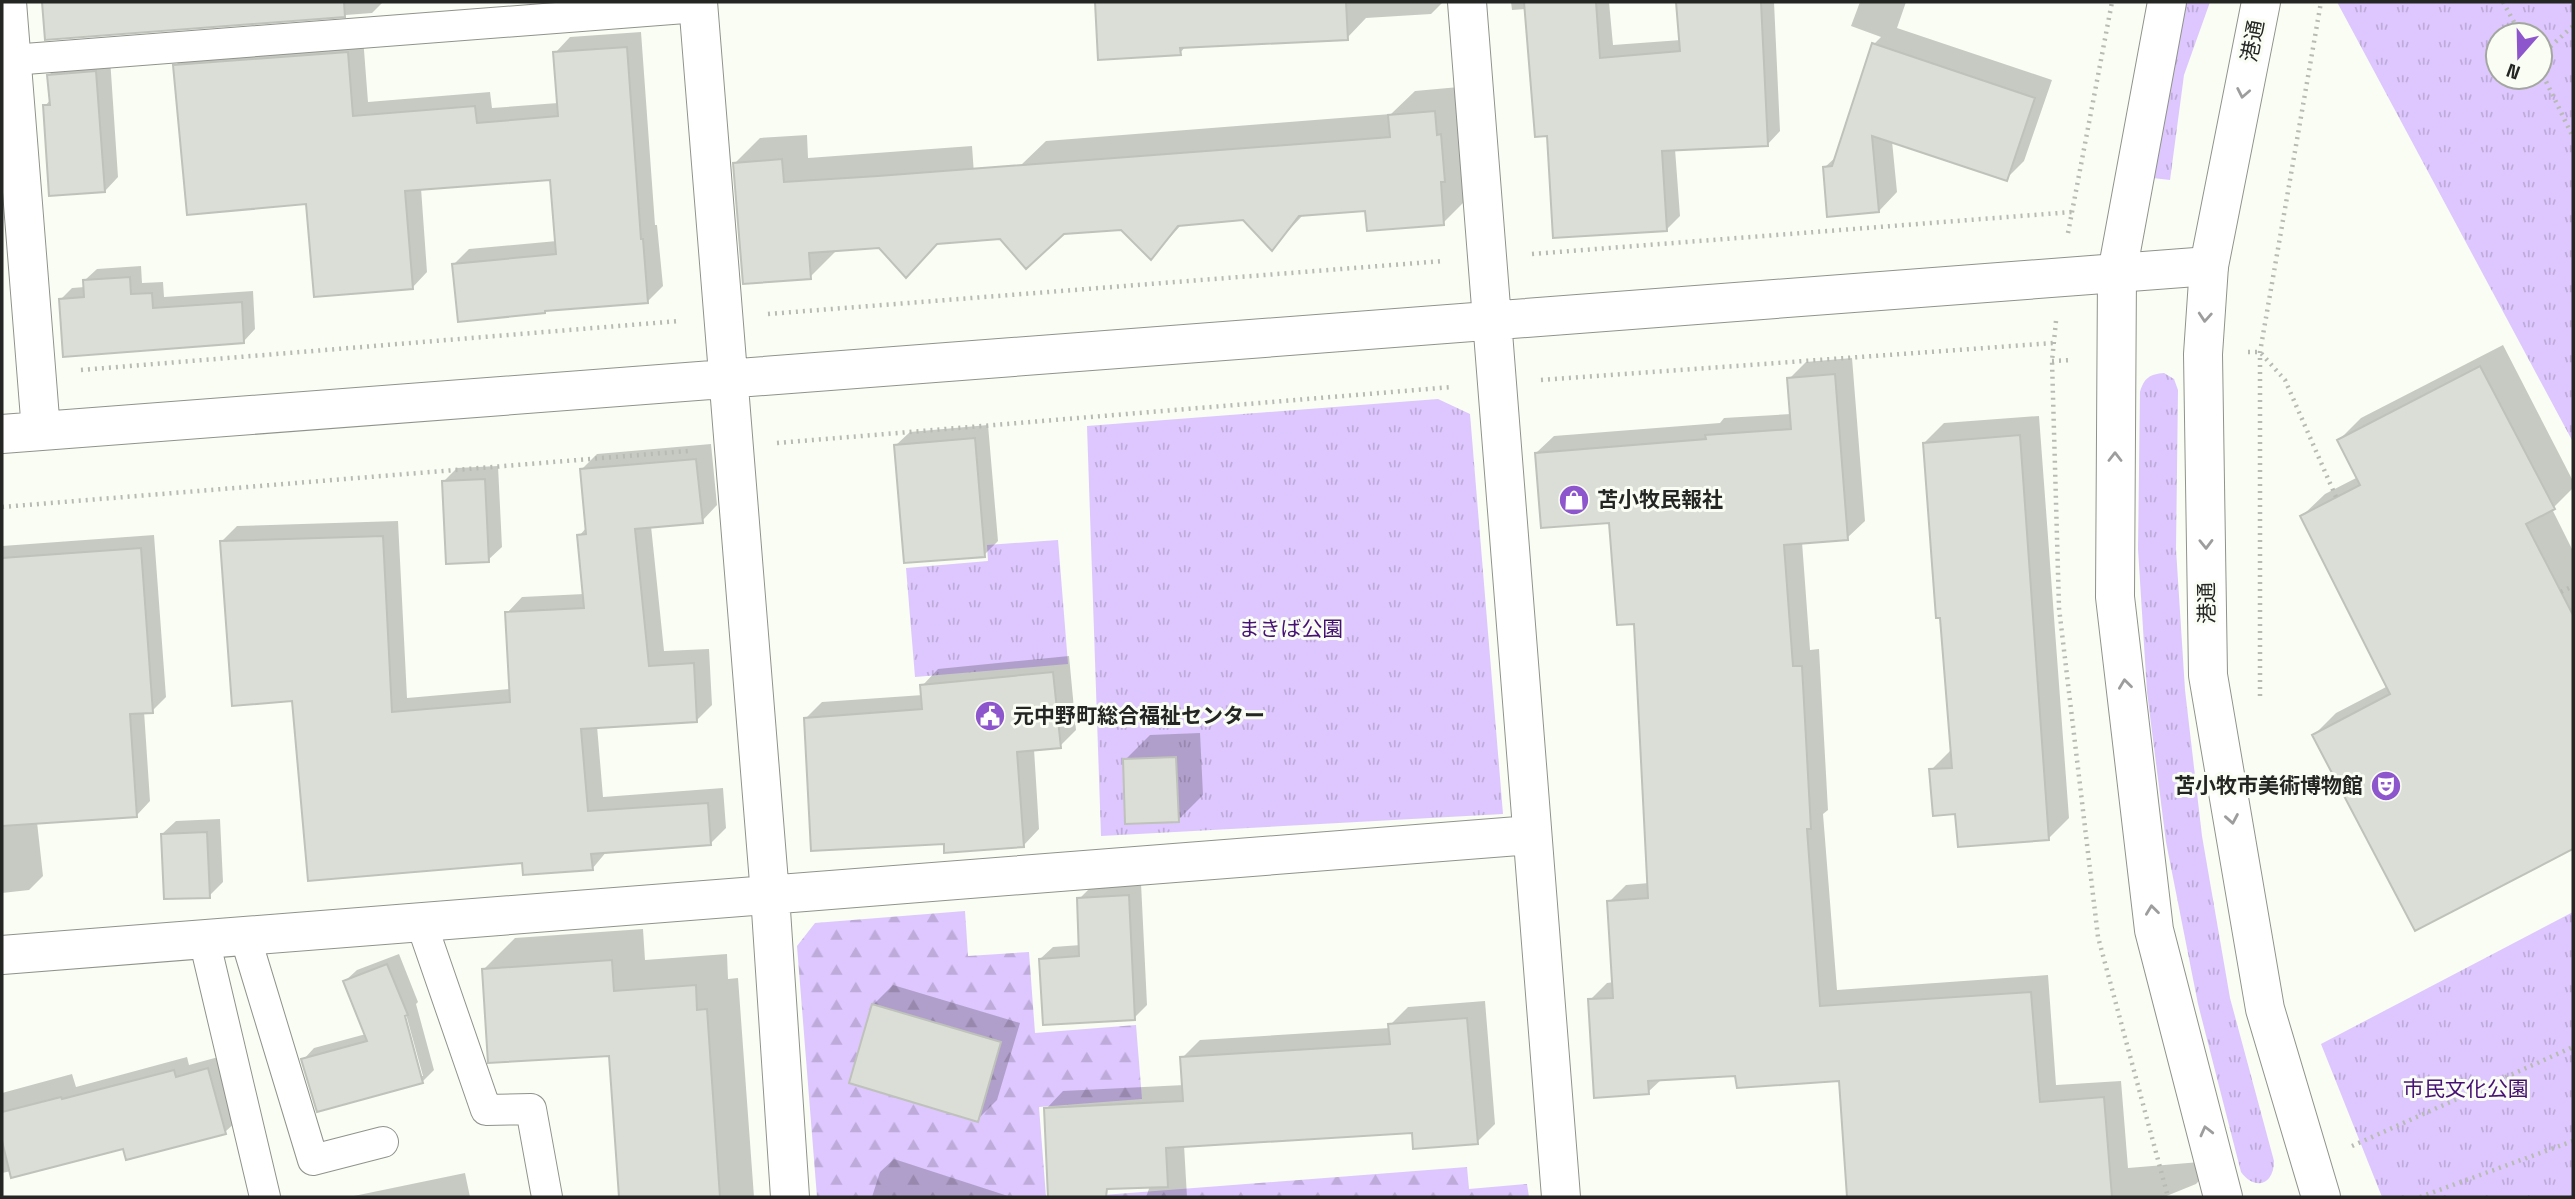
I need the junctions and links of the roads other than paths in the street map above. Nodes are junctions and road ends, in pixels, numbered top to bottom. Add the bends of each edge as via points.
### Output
1 (7, 2) edge
2 (1467, 2) edge
3 (2167, 2) edge
4 (2261, 2) edge
5 (698, 4) edge
6 (12, 60) junction
7 (14, 242) edge
8 (2209, 266) junction
9 (2117, 274) junction
10 (1491, 321) junction
11 (728, 379) junction
12 (41, 431) junction
13 (2, 434) edge
14 (1531, 835) junction
15 (770, 895) junction
16 (421, 922) junction
17 (245, 936) junction
18 (204, 939) junction
19 (2, 955) edge
20 (383, 1142) dead end
21 (265, 1197) edge
22 (547, 1197) edge
23 (790, 1197) edge
24 (1560, 1197) edge
25 (2222, 1197) edge
26 (2321, 1197) edge

1 - 6 street
2 - 10 street
3 - 9 street
4 -> 8 street, 港通
5 - 6 lane
5 - 11 street
6 - 7 street
7 - 12 street via 37,374
8 - 9 street
8 -> 26 street, 港通 via 2203,354 2208,675 2264,1009
9 - 10 street
25 -> 9 street via 2154,930 2115,597
10 - 11 street
10 - 14 street
11 - 12 street
11 - 15 street
12 - 13 street
14 - 15 street
14 - 24 street
15 - 16 street
15 - 23 street
16 - 17 street
16 - 22 lane via 486,1110 531,1109
17 - 18 street
17 - 20 lane via 313,1160
18 - 19 street
18 - 21 lane

